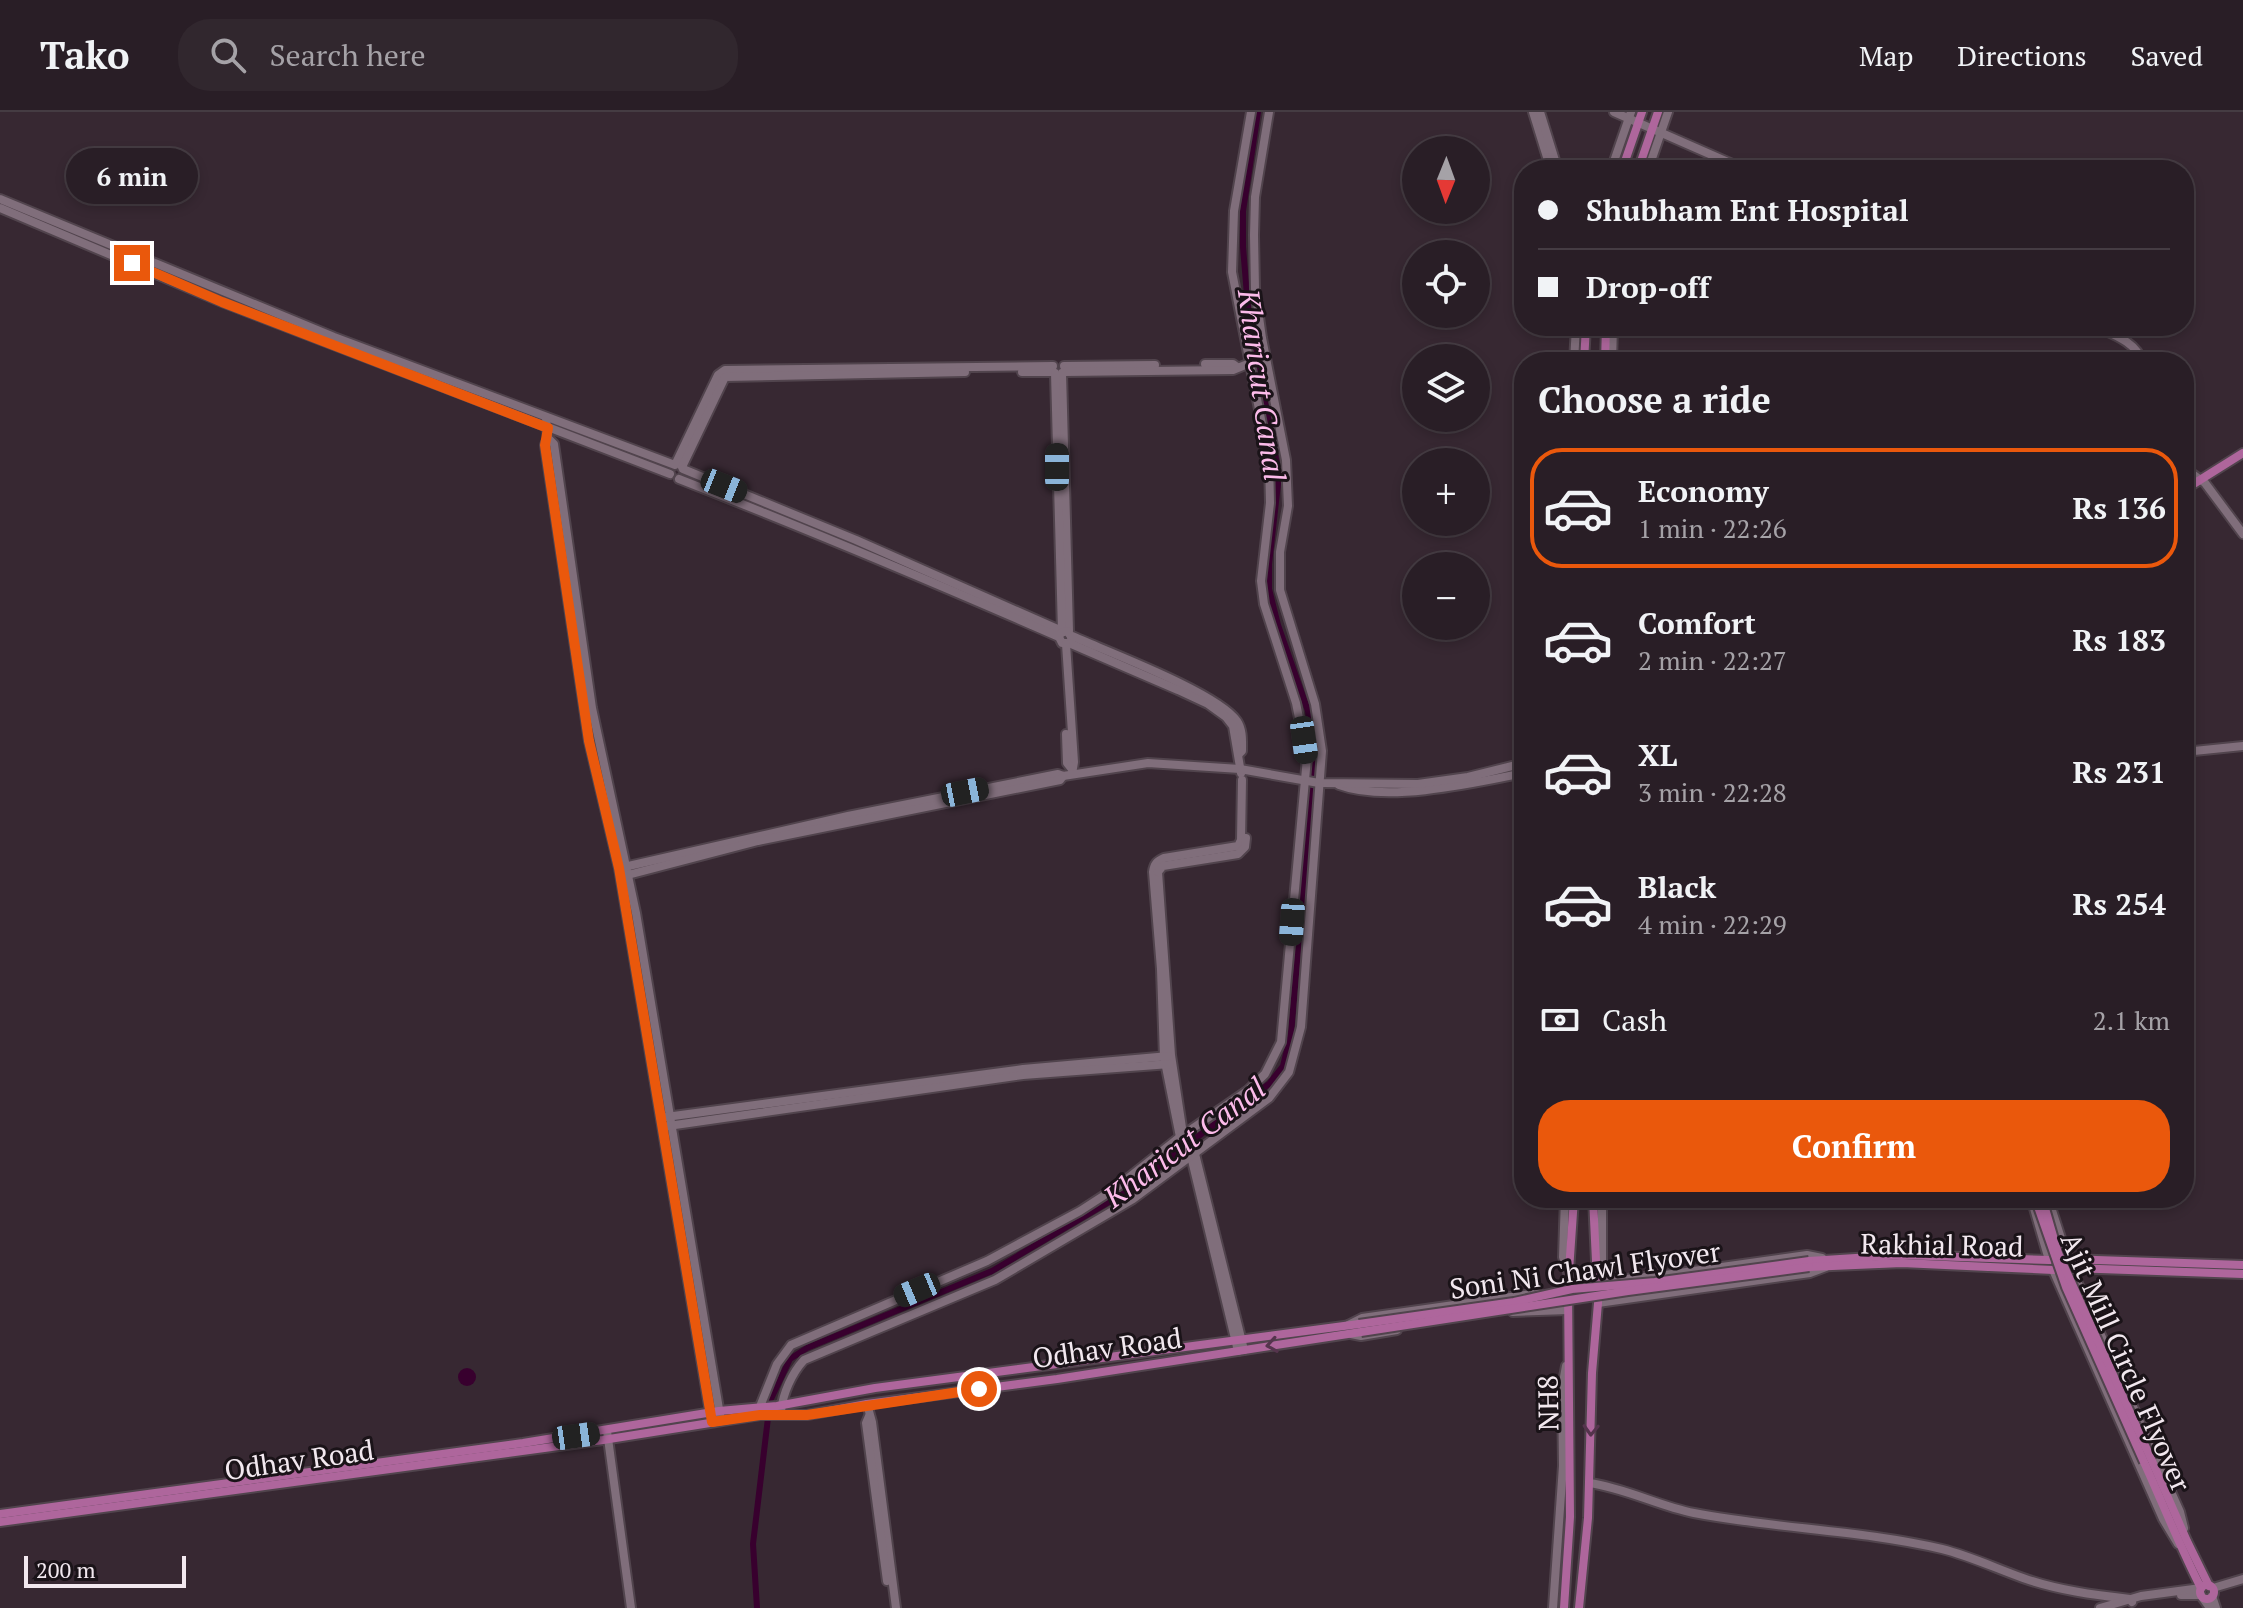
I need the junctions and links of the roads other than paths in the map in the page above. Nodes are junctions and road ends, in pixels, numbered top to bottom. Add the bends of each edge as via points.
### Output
1 (1251, 112) edge
2 (1269, 112) edge
3 (1533, 112) edge
4 (1540, 112) edge
5 (1614, 112) edge
6 (1642, 112) edge
7 (1658, 112) edge
8 (1668, 112) edge
9 (1630, 115) edge
10 (1638, 123) junction
11 (1656, 132) junction
12 (1548, 160) edge
13 (1555, 160) edge
14 (1614, 160) edge
15 (1625, 160) edge
16 (1643, 160) edge
17 (1650, 160) edge
18 (1722, 160) edge
19 (0, 199) edge
20 (0, 208) edge
21 (2114, 336) edge
22 (2138, 352) edge
23 (1250, 363) junction
24 (1059, 370) junction
25 (547, 428) junction
26 (2243, 455) edge
27 (680, 467) junction
28 (2194, 473) edge
29 (675, 476) junction
30 (2202, 482) junction
31 (2194, 487) edge
32 (2243, 534) edge
33 (1066, 638) junction
34 (2243, 746) edge
35 (2194, 751) edge
36 (1514, 766) edge
37 (1240, 769) junction
38 (1069, 773) junction
39 (1514, 775) edge
40 (1305, 782) junction
41 (1319, 783) junction
42 (1336, 784) junction
43 (623, 872) junction
44 (1168, 1060) junction
45 (667, 1122) junction
46 (1187, 1146) junction
47 (1565, 1208) edge
48 (1573, 1208) edge
49 (1593, 1208) edge
50 (1602, 1208) edge
51 (2036, 1208) edge
52 (2037, 1208) edge
53 (2045, 1208) edge
54 (2051, 1208) edge
55 (1830, 1262) junction
56 (2069, 1263) junction
57 (2051, 1265) junction
58 (2243, 1265) edge
59 (2243, 1274) edge
60 (1569, 1276) junction
61 (1596, 1277) junction
62 (1568, 1286) junction
63 (1598, 1303) junction
64 (1568, 1310) junction
65 (1348, 1329) junction
66 (1239, 1339) junction
67 (1241, 1350) junction
68 (1569, 1351) junction
69 (1570, 1381) junction
70 (1592, 1382) junction
71 (867, 1404) junction
72 (779, 1410) junction
73 (758, 1412) junction
74 (715, 1417) junction
75 (605, 1436) junction
76 (2148, 1462) junction
77 (1589, 1483) junction
78 (0, 1514) edge
79 (0, 1522) edge
80 (2182, 1543) junction
81 (2243, 1581) edge
82 (2207, 1592) junction
83 (2131, 1600) junction
84 (1579, 1607) edge
85 (629, 1608) edge
86 (893, 1608) edge
87 (1553, 1608) edge
88 (1564, 1608) edge
89 (2100, 1608) edge
90 (2109, 1608) edge
91 (2210, 1608) edge
92 (2216, 1608) edge

1 - 23 street via 1234,211 1232,272
2 - 41 street via 1253,210 1255,289 1287,469 1280,590 1315,704 1322,751
3 - 12 street
4 - 13 street
5 - 9 street
6 - 10 main road
7 - 11 main road
8 - 11 street
9 - 10 street
9 - 14 street
10 - 11 street
10 - 15 main road
11 - 16 main road
11 - 17 street
11 - 18 street
19 - 25 street
20 - 25 street via 222,302
21 - 22 street
23 - 24 street
23 - 40 street via 1269,460 1264,604 1296,703 1307,758
24 - 27 street via 725,377
24 - 33 street
25 - 27 street
25 - 29 street
25 - 43 street via 554,444 595,729
26 - 30 main road
27 - 29 street via 670,469
27 - 33 street via 856,540
28 - 30 street
29 - 33 street
30 - 31 main road
30 - 32 street
33 - 37 street via 1224,707 1240,725
33 - 38 street via 1074,762
34 - 35 street
36 - 42 street via 1418,784
37 - 38 street via 1148,763
37 - 40 street
37 - 44 street via 1245,784 1243,850 1156,870
38 - 43 street via 862,813
39 - 42 street via 1455,788
40 - 41 street
40 - 46 street via 1281,1042 1265,1074
41 - 42 street
41 - 46 street via 1302,1011 1289,1072 1279,1088
43 - 45 street
44 - 45 street via 1023,1069
44 - 46 street
45 - 74 street
46 - 66 street
46 - 72 street via 1133,1199 995,1280 804,1360
46 - 73 street via 987,1261 791,1345 777,1364
47 - 60 street via 1563,1257
48 - 60 main road, NH8
49 - 61 main road, NH8
50 - 61 street via 1602,1261
51 - 57 street
52 - 76 main road, Ajit Mill Circle Flyover, bridge via 2066,1287
53 - 76 main road, Ajit Mill Circle Flyover, bridge via 2058,1253
54 - 56 street
55 - 57 main road, Rakhial Road via 1902,1255
55 - 61 street via 1807,1255 1665,1275
55 - 63 street via 1810,1273
55 - 65 main road, Soni Ni Chawl Flyover, bridge via 1582,1288
56 - 57 street
56 - 58 main road
56 - 59 main road
56 - 80 street via 2180,1512
57 - 80 street via 2173,1539
60 - 62 main road, NH8
61 - 63 main road, NH8
62 - 64 main road, NH8
62 - 65 street via 1362,1318
63 - 70 main road, NH8
64 - 65 street via 1519,1311 1361,1336
64 - 68 main road, NH8
65 - 66 main road, Odhav Road
65 -> 67 main road, Odhav Road
66 - 67 street
66 - 72 main road, Odhav Road via 885,1387
67 - 71 main road, Odhav Road
68 - 69 main road, NH8
68 - 87 street via 1562,1388 1563,1466
69 - 70 main road via 1580,1390
69 - 88 main road, NH8
70 -> 77 main road, NH8
71 - 72 main road, Odhav Road via 807,1415
71 - 86 street
72 - 73 main road, Odhav Road
73 - 74 main road, Odhav Road
74 - 75 main road, Odhav Road
75 - 78 main road, Odhav Road
75 - 79 main road, Odhav Road
75 - 85 street
76 - 80 main road, Ajit Mill Circle Flyover
77 - 83 street via 1691,1512 1894,1539 1962,1555 2064,1590
77 - 84 main road, NH8
80 - 82 main road, Ajit Mill Circle Flyover
81 - 82 street
82 - 83 street
82 - 91 street
82 - 92 street
83 - 89 street
83 - 90 street

